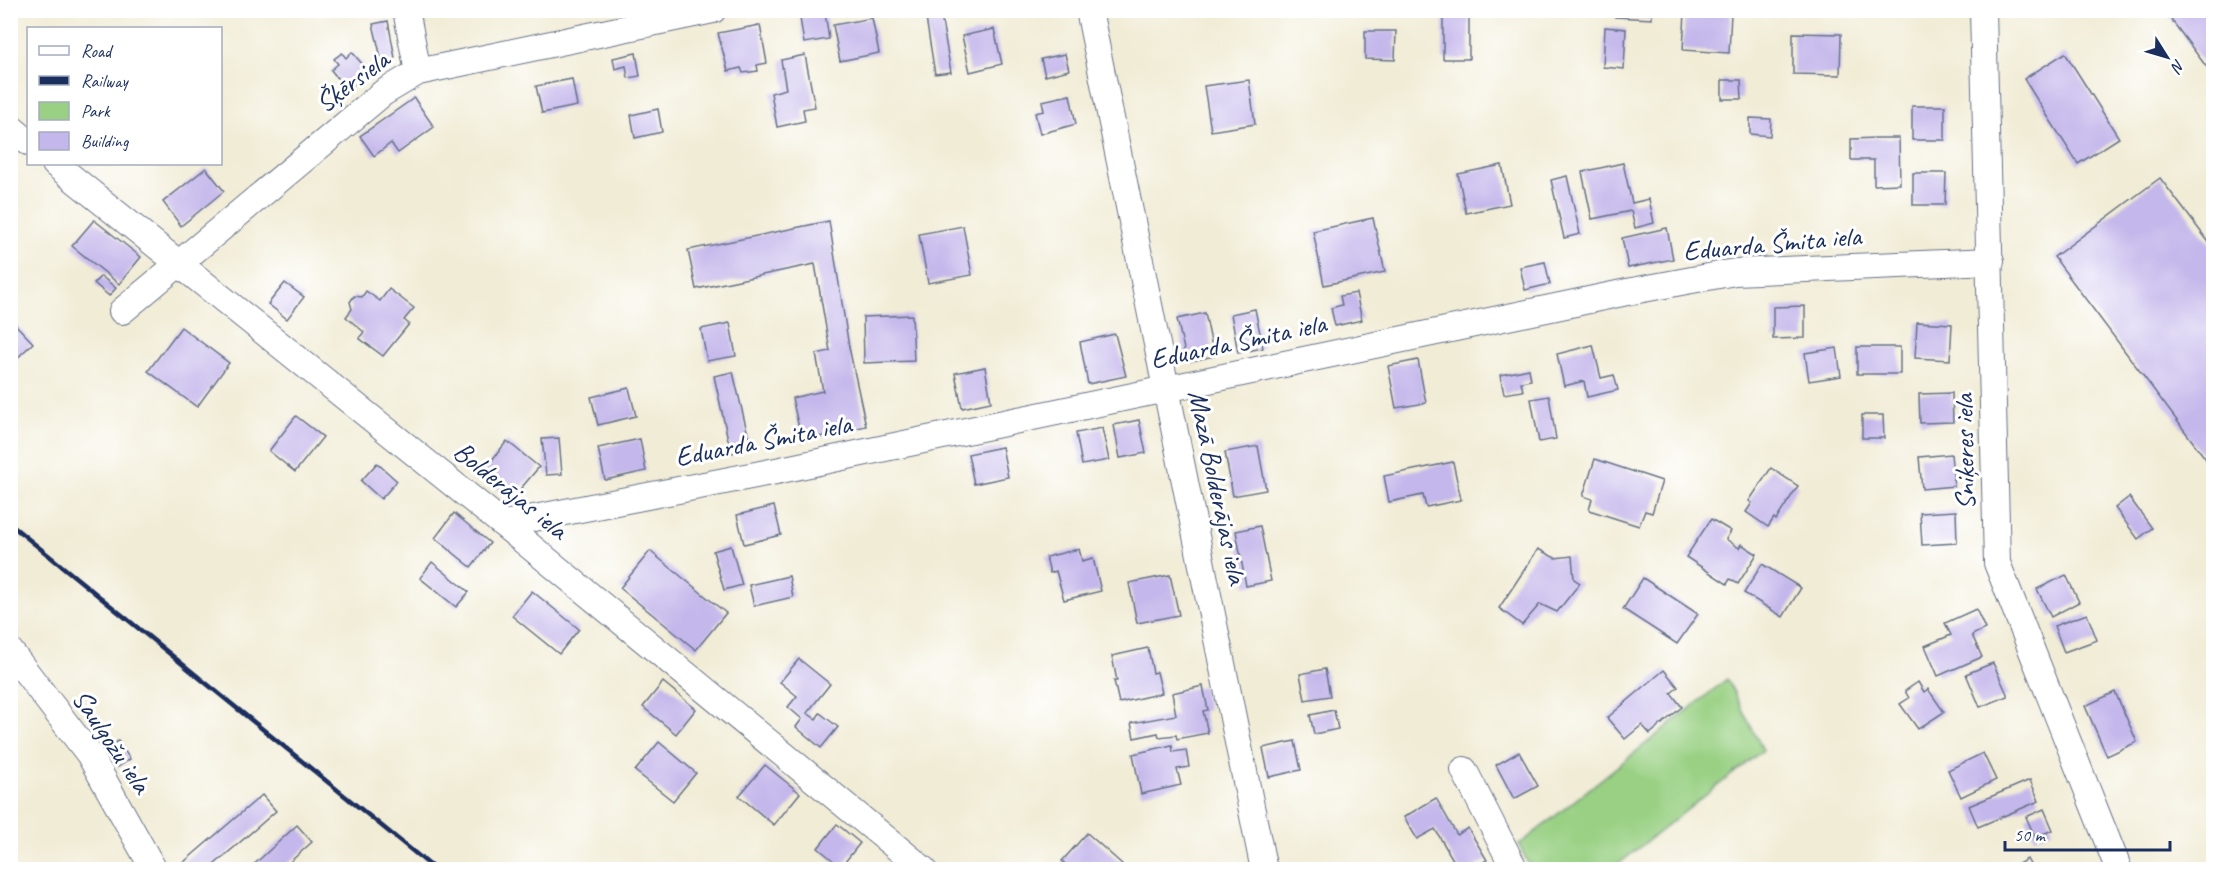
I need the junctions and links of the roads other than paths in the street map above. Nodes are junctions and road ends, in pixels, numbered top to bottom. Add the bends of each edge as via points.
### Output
1 (406, 10) edge
2 (713, 10) edge
3 (1089, 10) edge
4 (1983, 10) edge
5 (418, 72) junction
6 (10, 127) edge
7 (27, 141) edge
8 (56, 165) edge
9 (1991, 261) junction
10 (178, 264) junction
11 (122, 311) dead end
12 (1166, 389) junction
13 (503, 524) junction
14 (10, 651) edge
15 (1464, 770) dead end
16 (153, 870) edge
17 (924, 870) edge
18 (1264, 870) edge
19 (1515, 870) edge
20 (2119, 870) edge

1 - 5 street
2 - 5 street, Šķērsiela
3 - 12 street, Mazā Bolderājas iela
4 - 9 street, Sniķeres iela
5 - 10 street, Šķērsiela via 383,93
6 - 7 street
8 - 10 street, Bolderājas iela
9 - 12 street, Eduarda Šmita iela via 1735,272
9 - 20 street, Sniķeres iela via 1997,563
10 - 11 street, Šķērsiela
10 - 13 street, Bolderājas iela
12 - 13 street, Eduarda Šmita iela
12 - 18 street, Mazā Bolderājas iela
13 - 17 street, Bolderājas iela
14 - 16 street, Saulgožu iela via 89,754
15 - 19 street

